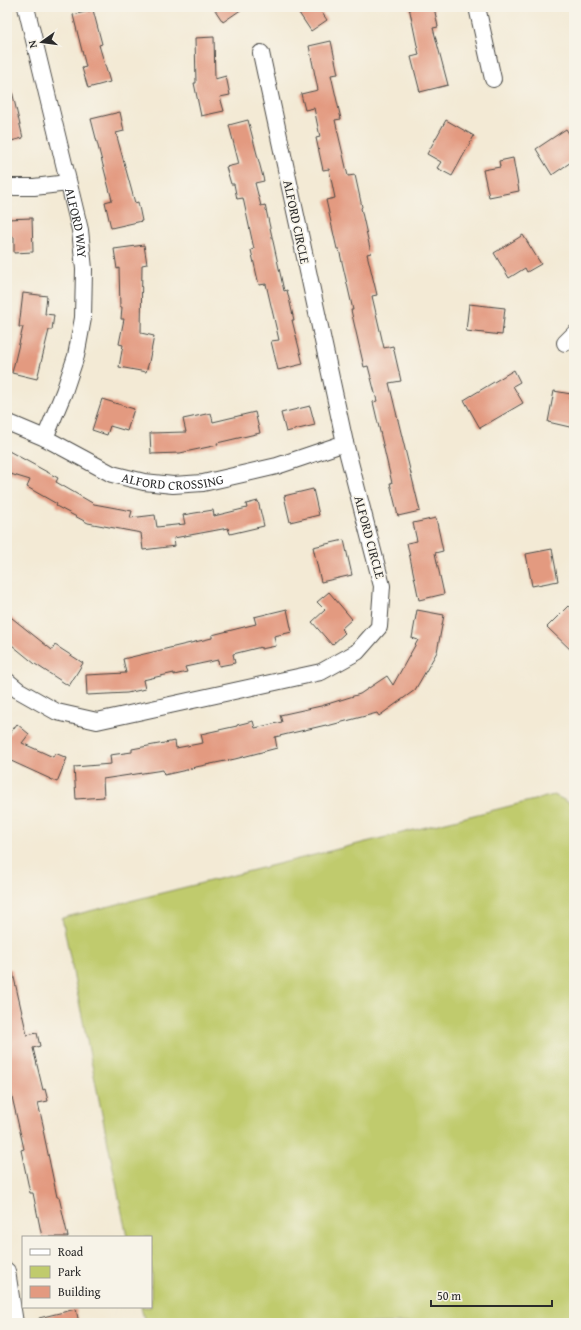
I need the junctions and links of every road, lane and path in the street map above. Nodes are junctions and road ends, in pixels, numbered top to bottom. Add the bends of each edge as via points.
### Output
1 (26, 7) edge
2 (477, 7) edge
3 (261, 53) dead end
4 (493, 79) dead end
5 (68, 183) junction
6 (7, 187) edge
7 (7, 422) edge
8 (45, 438) junction
9 (345, 443) junction
10 (7, 681) edge
11 (7, 1271) edge
12 (15, 1323) edge

1 - 5 street, ALFORD WAY
2 - 4 street
3 - 9 street, ALFORD CIRCLE
5 - 6 street
5 - 8 street, ALFORD WAY via 80,230 84,269 83,318 76,356
7 - 8 street, ALFORD CROSSING
8 - 9 street, ALFORD CROSSING via 112,474 144,482 172,485 203,483 277,466
9 - 10 street, ALFORD CIRCLE via 382,586 379,628 357,652 321,672 97,721 57,712
11 - 12 street

